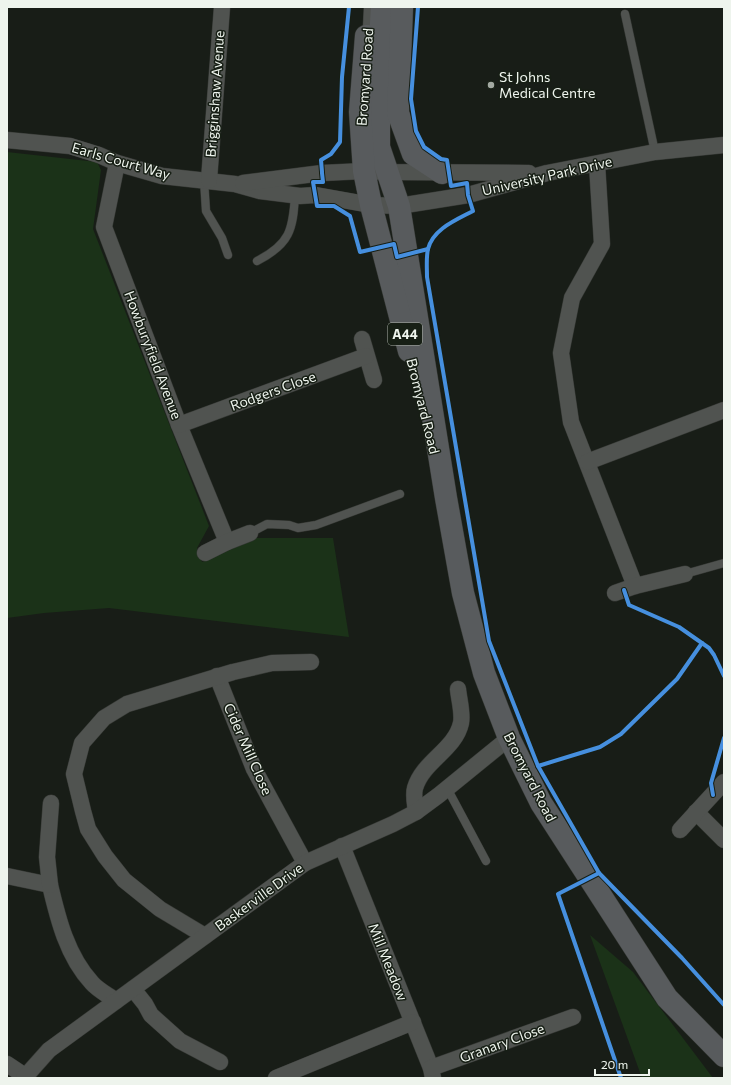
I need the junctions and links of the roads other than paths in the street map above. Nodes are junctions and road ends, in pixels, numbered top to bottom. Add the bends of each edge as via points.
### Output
1 (222, 7) edge
2 (382, 7) edge
3 (402, 7) edge
4 (369, 14) edge
5 (625, 14) dead end
6 (7, 140) edge
7 (724, 145) edge
8 (655, 152) junction
9 (117, 163) junction
10 (597, 164) junction
11 (364, 171) junction
12 (388, 172) junction
13 (442, 173) junction
14 (547, 173) junction
15 (206, 180) junction
16 (235, 184) junction
17 (295, 195) junction
18 (371, 205) junction
19 (399, 206) junction
20 (228, 255) dead end
21 (257, 261) dead end
22 (362, 339) dead end
23 (366, 356) junction
24 (374, 380) dead end
25 (724, 410) edge
26 (179, 425) junction
27 (587, 462) junction
28 (400, 494) dead end
29 (446, 498) junction
30 (250, 533) joint
31 (227, 542) junction
32 (205, 553) dead end
33 (724, 563) edge
34 (685, 574) joint
35 (635, 586) junction
36 (615, 593) dead end
37 (311, 662) dead end
38 (217, 676) junction
39 (458, 689) dead end
40 (509, 738) junction
41 (724, 782) edge
42 (447, 788) junction
43 (51, 803) dead end
44 (416, 812) junction
45 (696, 812) junction
46 (680, 830) dead end
47 (724, 840) edge
48 (342, 846) junction
49 (486, 861) dead end
50 (305, 863) junction
51 (7, 876) edge
52 (50, 885) junction
53 (205, 936) junction
54 (133, 989) junction
55 (116, 1001) junction
56 (574, 1017) dead end
57 (413, 1022) junction
58 (724, 1056) edge
59 (220, 1062) dead end
60 (7, 1064) edge
61 (432, 1073) edge
62 (25, 1077) edge
63 (276, 1078) edge

1 - 15 street, Brigginshaw Avenue
2 - 12 main road, Bromyard Road / A44 via 379,147
3 - 13 main road via 398,113 413,154
4 - 11 main road, Bromyard Road / A44 via 360,112
5 - 8 lane
6 - 9 street, Earls Court Way via 70,146
7 - 8 street, University Park Drive
8 - 10 street, University Park Drive
9 - 15 street, Earls Court Way via 162,176
9 - 26 street, Howburyfield Avenue via 104,227
10 - 14 street, University Park Drive
10 - 27 street via 602,244 572,298 561,353 571,422
11 - 12 street, Earls Court Way
11 - 16 street, Earls Court Way via 322,173
11 - 18 main road, Bromyard Road / A44
12 - 13 street, Earls Court Way
12 - 19 main road, Bromyard Road / A44
13 - 14 street, Earls Court Way
14 - 19 street, University Park Drive via 468,195
15 - 16 street, Earls Court Way
15 - 20 lane via 206,211 222,238
16 - 17 street, Earls Court Way via 260,191
17 - 18 street, Earls Court Way via 315,195
17 - 21 lane via 294,219 290,232 282,245
18 - 19 street, University Park Drive
18 - 29 main road, Bromyard Road / A44
19 - 29 main road, Bromyard Road / A44
22 - 23 street
23 - 24 street
23 - 26 street, Rodgers Close
25 - 27 street
26 - 31 street, Howburyfield Avenue
27 - 35 street
28 - 30 lane via 316,524 298,528 267,524
29 - 40 main road, Bromyard Road / A44 via 468,614 484,673
30 - 31 street
31 - 32 street
33 - 34 lane
34 - 35 street
35 - 36 street
37 - 38 street via 272,663
38 - 50 street, Cider Mill Close via 254,769
38 - 53 street via 128,704 104,718 82,743 74,774 88,829 124,880 160,910
39 - 44 street via 461,724 416,786
40 - 42 street, Baskerville Drive
40 - 58 main road, Bromyard Road / A44 via 540,803 667,998
41 - 45 street
42 - 44 street, Baskerville Drive
42 - 49 lane
43 - 52 street via 47,857
44 - 48 street, Baskerville Drive
45 - 46 street
45 - 47 street
48 - 50 street, Baskerville Drive
48 - 57 street, Mill Meadow
50 - 53 street, Baskerville Drive
51 - 52 street
52 - 55 street via 58,915 79,967 93,984
53 - 54 street, Baskerville Drive
54 - 55 street, Baskerville Drive
54 - 59 street via 151,1015 170,1033
55 - 62 street, Baskerville Drive via 49,1050
56 - 61 street, Granary Close
57 - 61 street, Mill Meadow
57 - 63 street
60 - 62 street

